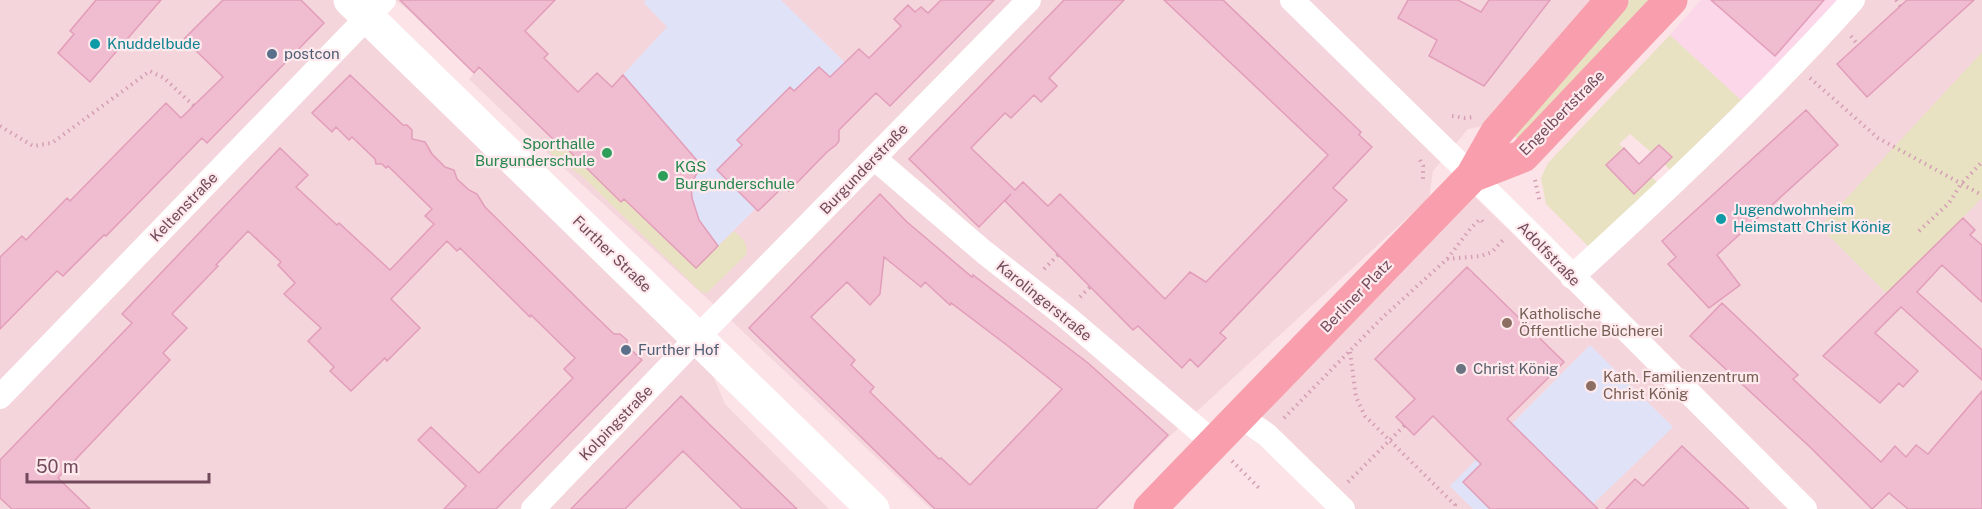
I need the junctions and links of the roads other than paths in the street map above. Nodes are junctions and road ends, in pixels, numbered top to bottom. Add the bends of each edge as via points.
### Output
1 (1029, 0) edge
2 (1292, 0) edge
3 (1612, 0) edge
4 (1671, 0) edge
5 (1853, 0) edge
6 (367, 6) edge
7 (874, 158) junction
8 (1472, 176) junction
9 (1572, 278) junction
10 (698, 337) junction
11 (0, 398) edge
12 (1240, 416) junction
13 (1214, 443) junction
14 (1332, 505) edge
15 (533, 509) edge
16 (873, 509) edge
17 (1150, 509) edge
18 (1805, 509) edge

1 - 7 street, Burgunderstraße
2 - 8 street, Adolfstraße
3 - 8 main road via 1497,132
4 - 8 main road, Engelbertstraße via 1523,156
5 - 9 street via 1684,175
6 - 10 main road, Further Straße
6 - 11 street, Keltenstraße
7 - 10 street, Burgunderstraße
7 - 13 street, Karolingerstraße
8 - 9 street, Adolfstraße
8 - 12 main road, Berliner Platz
9 - 18 street, Adolfstraße
10 - 15 street, Kolpingstraße
10 - 16 main road, Further Straße
12 - 13 main road, Berliner Platz
12 - 14 street via 1266,435
13 - 17 main road, Berliner Platz

